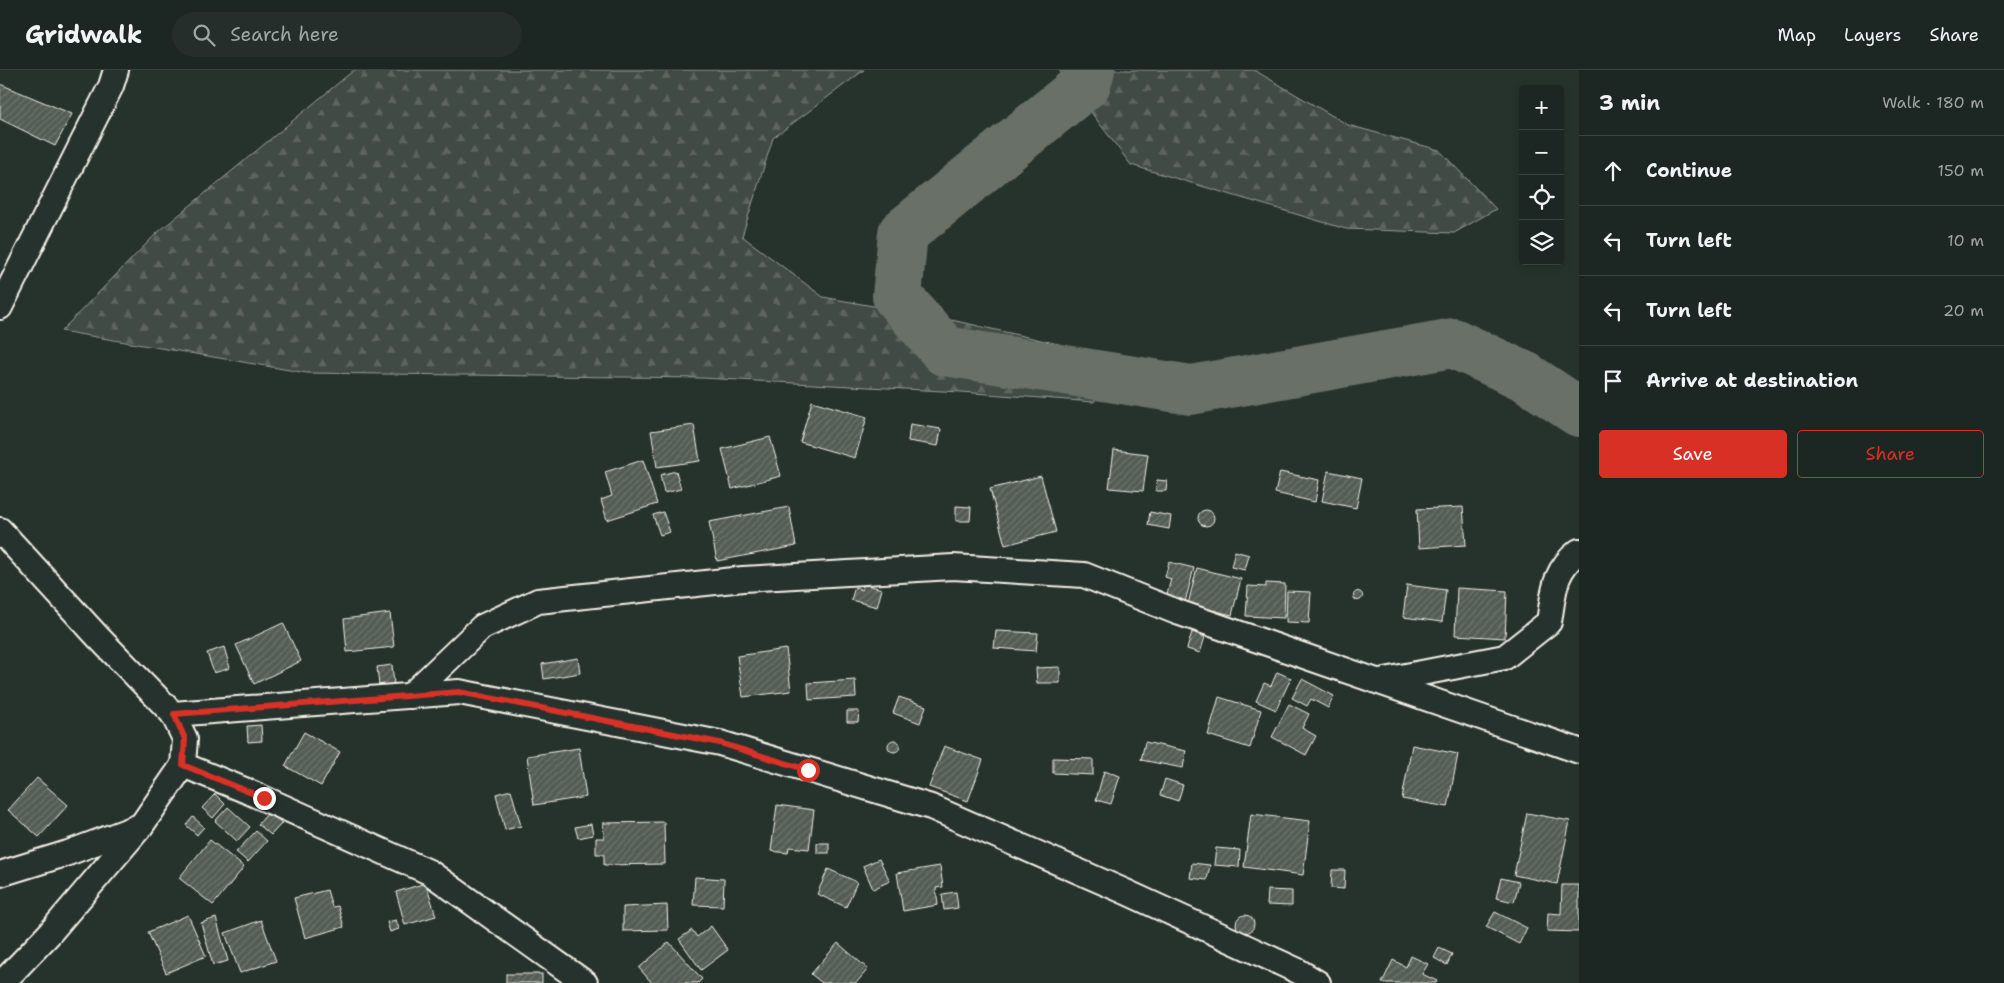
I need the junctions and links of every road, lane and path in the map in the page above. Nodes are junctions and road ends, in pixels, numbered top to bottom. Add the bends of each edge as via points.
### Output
1 (116, 70) edge
2 (0, 307) edge
3 (0, 530) edge
4 (1579, 551) edge
5 (1378, 682) junction
6 (410, 696) junction
7 (174, 714) junction
8 (1579, 751) edge
9 (183, 765) junction
10 (141, 826) junction
11 (0, 874) edge
12 (2, 983) edge
13 (586, 983) edge
14 (1318, 983) edge

1 - 2 street via 111,86
3 - 7 street
4 - 5 street via 1570,558 1556,580 1549,622 1505,657
5 - 6 street via 1178,612 1084,575 953,567 743,579 538,601 482,627
5 - 8 street
6 - 7 street
6 - 14 street via 459,692 720,743 931,807 1126,892
7 - 9 street via 185,739
9 - 10 street
9 - 13 street via 429,872
10 - 11 street
10 - 12 street via 49,934

